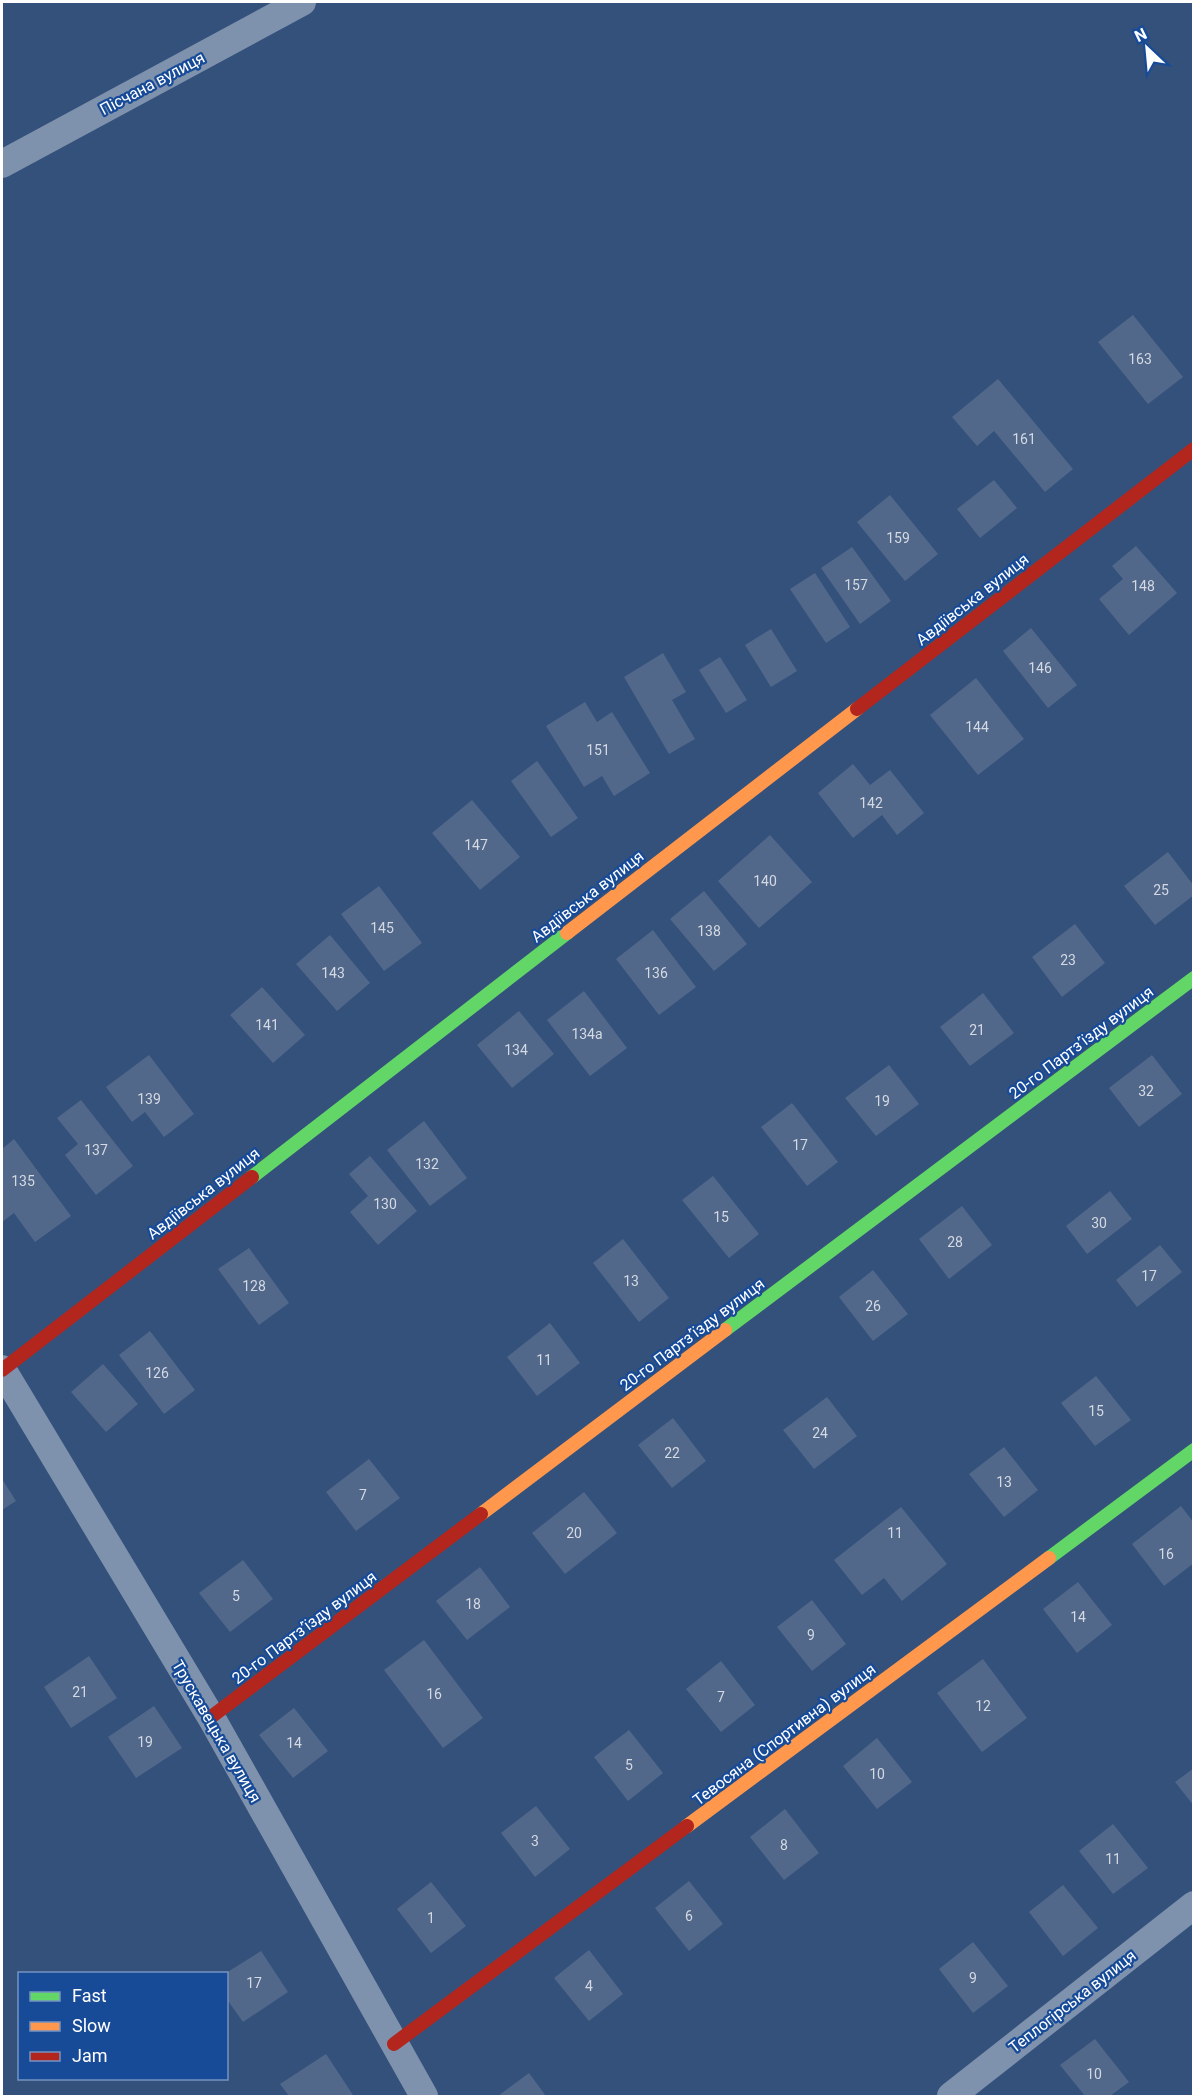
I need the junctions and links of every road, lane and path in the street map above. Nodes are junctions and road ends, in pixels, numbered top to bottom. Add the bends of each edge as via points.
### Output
1 (302, 2) edge
2 (2, 164) edge
3 (1194, 449) edge
4 (1194, 978) edge
5 (2, 1369) edge
6 (1194, 1450) edge
7 (211, 1717) junction
8 (1194, 1905) edge
9 (394, 2044) junction
10 (424, 2097) edge
11 (951, 2097) edge

1 - 2 street, Пiсчана вулиця
3 - 5 street, Авдіївська вулиця
4 - 7 street, 20-го Партз’їзду вулиця
5 - 7 street, Трускавецька вулиця
6 - 9 street, Тевосяна (Спортивна) вулиця
7 - 9 street, Трускавецька вулиця
8 - 11 street, Теплогірська вулиця
9 - 10 street, Трускавецька вулиця

